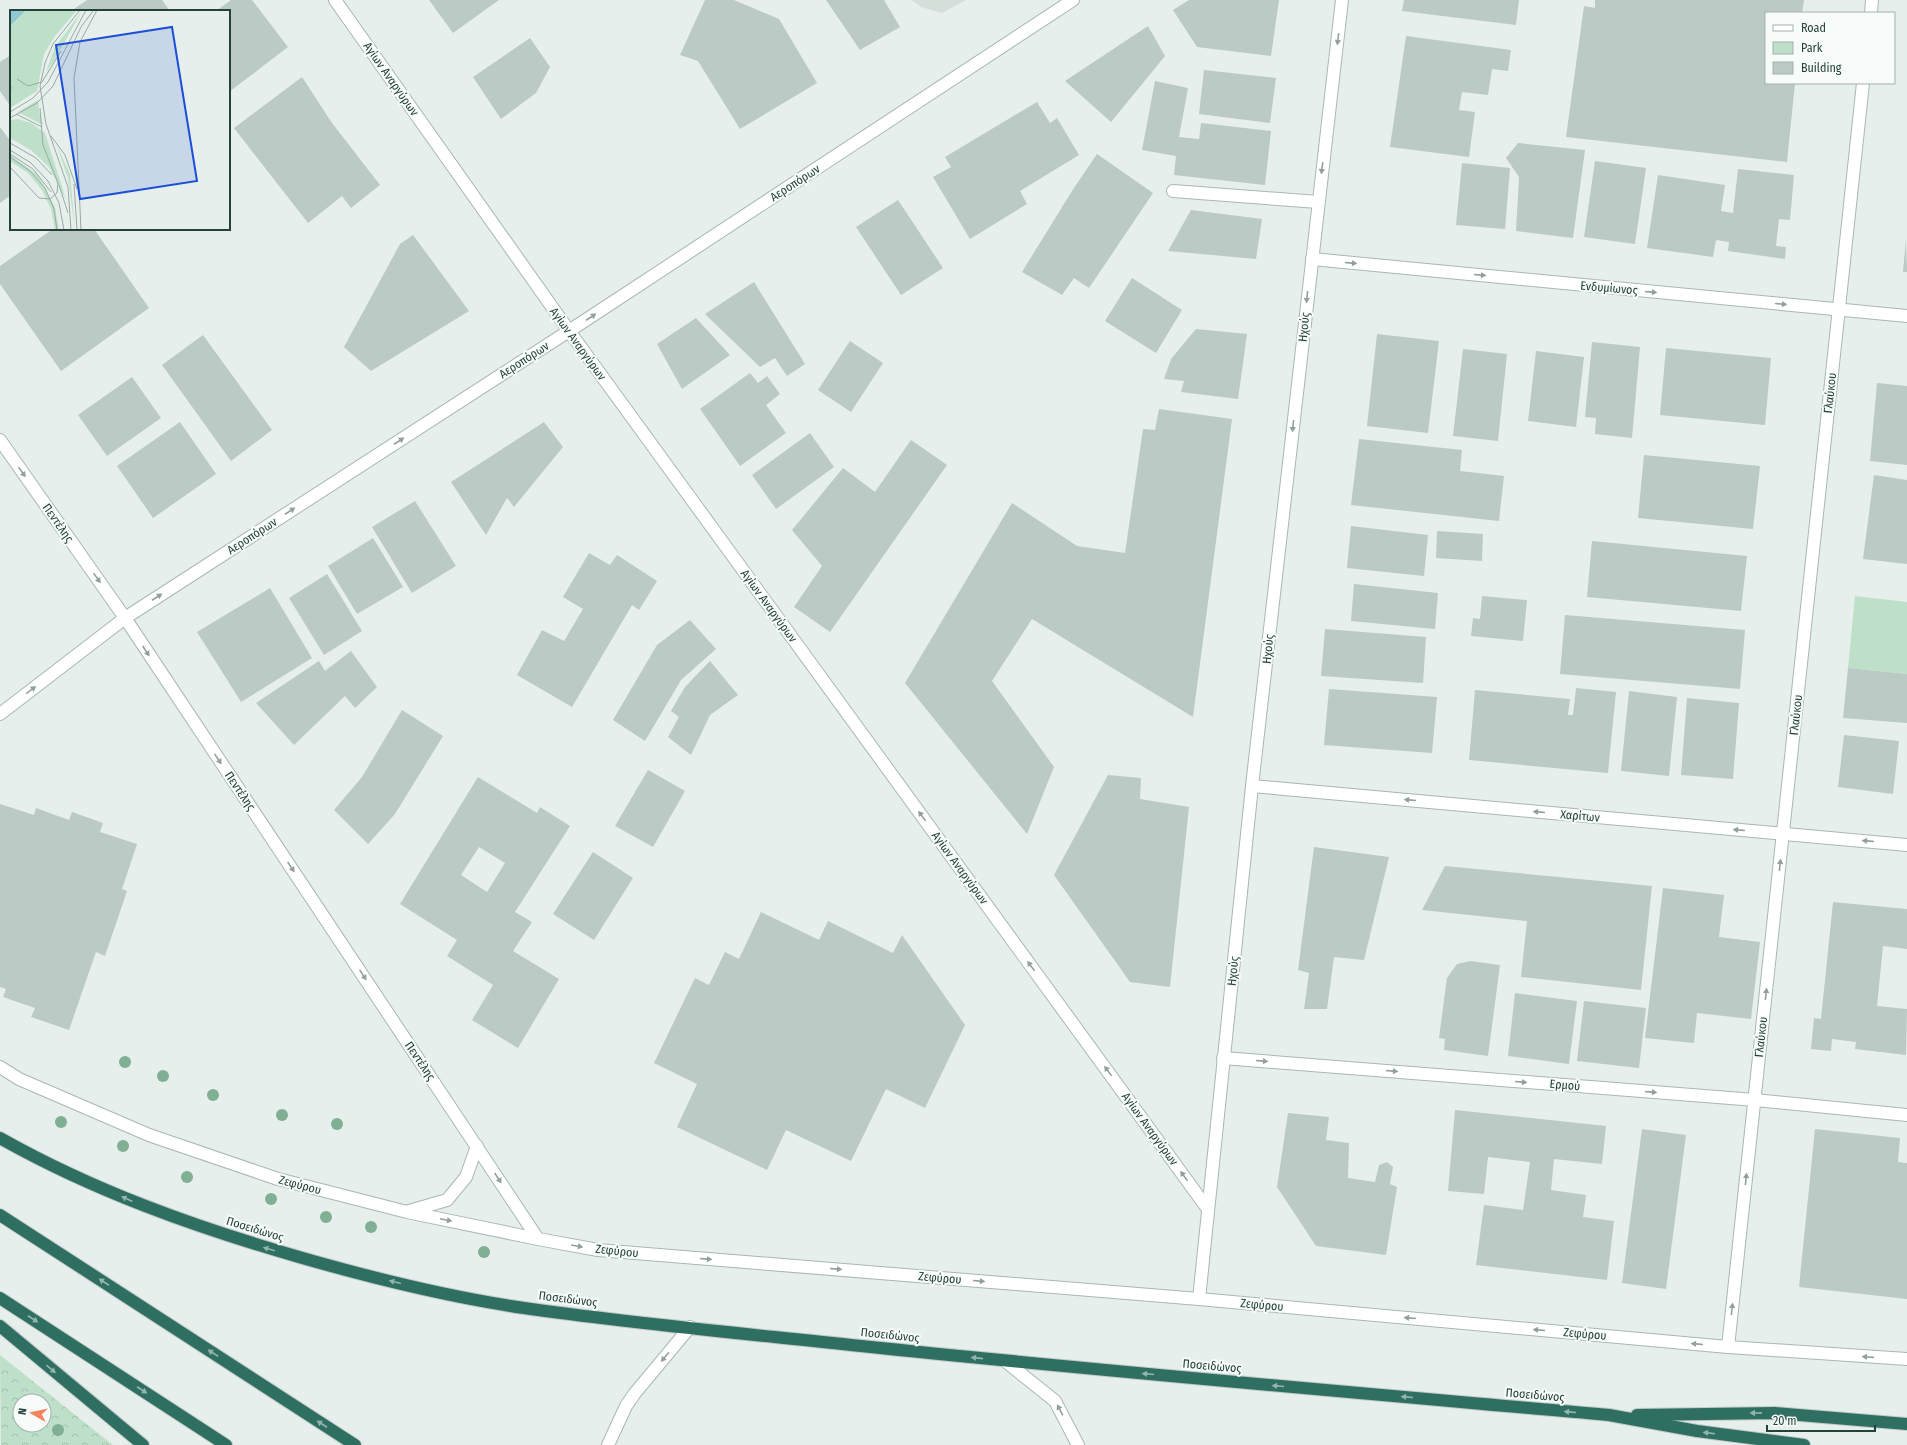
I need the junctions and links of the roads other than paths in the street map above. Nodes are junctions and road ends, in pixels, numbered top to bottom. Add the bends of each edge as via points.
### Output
1 (335, 0) edge
2 (1073, 0) edge
3 (1342, 0) edge
4 (1872, 0) edge
5 (1871, 12) edge
6 (1863, 84) edge
7 (1173, 191) dead end
8 (1318, 202) junction
9 (1312, 259) junction
10 (1839, 309) junction
11 (1907, 316) edge
12 (569, 331) junction
13 (0, 440) edge
14 (125, 618) junction
15 (0, 714) edge
16 (1252, 786) junction
17 (1783, 834) junction
18 (1907, 845) edge
19 (1223, 1058) junction
20 (0, 1067) edge
21 (1755, 1100) junction
22 (1907, 1115) edge
23 (0, 1138) edge
24 (476, 1146) junction
25 (1207, 1208) junction
26 (407, 1212) junction
27 (0, 1215) edge
28 (538, 1239) junction
29 (0, 1298) edge
30 (1199, 1299) junction
31 (0, 1326) edge
32 (690, 1327) junction
33 (1728, 1347) junction
34 (1907, 1359) edge
35 (1005, 1361) junction
36 (1609, 1415) junction
37 (1907, 1424) edge
38 (142, 1445) edge
39 (226, 1445) edge
40 (355, 1445) edge
41 (608, 1445) edge
42 (1078, 1445) edge
43 (1804, 1445) edge

1 - 12 street, Αγίων Αναργύρων
12 -> 2 street, Αεροπόρων
3 -> 8 street, Ηχούς
4 - 5 street
6 - 10 street, Γλαύκου
7 - 8 street
8 - 9 street, Ηχούς
9 -> 10 street, Ενδυμίωνος
9 -> 16 street, Ηχούς
10 - 11 street, Ενδυμίωνος
10 - 17 street, Γλαύκου
14 -> 12 street, Αεροπόρων
25 -> 12 street, Αγίων Αναργύρων
13 -> 14 street, Πεντέλης
15 -> 14 street, Αεροπόρων
14 -> 24 street, Πεντέλης
17 -> 16 street, Χαρίτων
16 - 19 street, Ηχούς
18 -> 17 street, Χαρίτων
21 -> 17 street, Γλαύκου
19 -> 21 street, Ερμού
19 - 25 street, Ηχούς
20 - 26 street, Ζεφύρου via 19,1078 149,1135 278,1179
21 - 22 street, Ερμού
33 -> 21 street, Γλαύκου
32 -> 23 highway, Ποσειδώνος via 522,1308 433,1292 333,1267 245,1242 163,1214 63,1171
24 - 26 street via 466,1177 447,1200
24 -> 28 street, Πεντέλης
25 - 30 street, Ηχούς
26 -> 28 street, Ζεφύρου
40 -> 27 highway
28 -> 30 street, Ζεφύρου via 598,1250
29 -> 39 highway
33 -> 30 street, Ζεφύρου
31 -> 38 highway
35 -> 32 highway, Ποσειδώνος
32 -> 41 street via 635,1393
34 -> 33 street, Ζεφύρου
36 -> 35 highway, Ποσειδώνος
42 -> 35 street via 1055,1401
37 -> 36 highway via 1775,1413
43 -> 36 highway, Ποσειδώνος via 1698,1432

